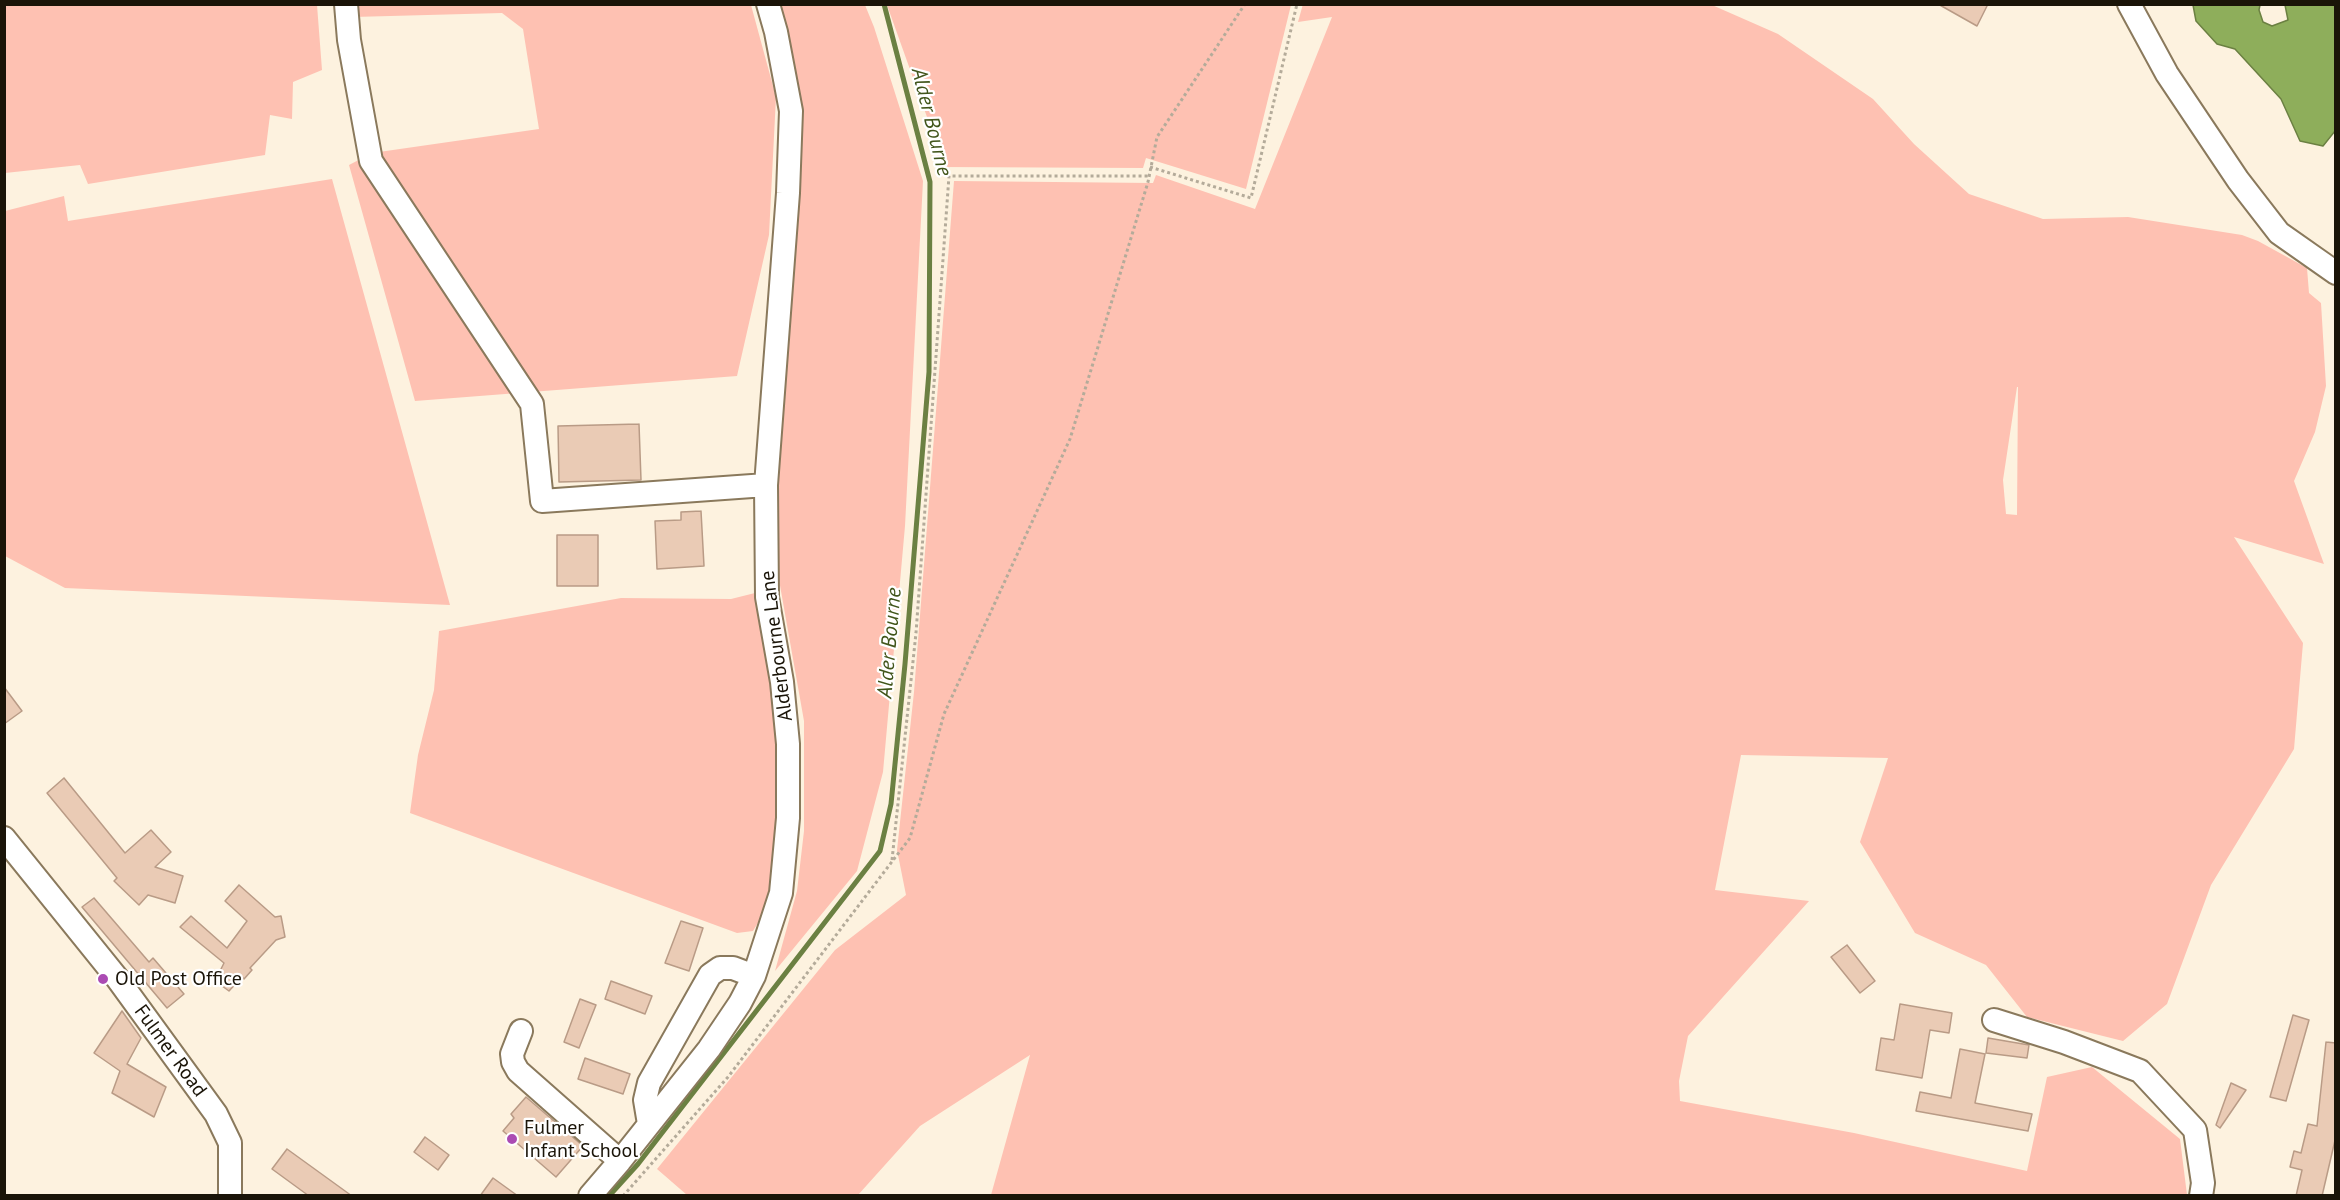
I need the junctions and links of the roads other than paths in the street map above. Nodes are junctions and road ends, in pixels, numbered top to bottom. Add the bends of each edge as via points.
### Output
1 (346, 4) edge
2 (768, 4) edge
3 (2129, 4) edge
4 (2333, 268) edge
5 (766, 485) junction
6 (4, 838) edge
7 (754, 976) junction
8 (1994, 1020) dead end
9 (521, 1031) dead end
10 (649, 1124) junction
11 (620, 1161) junction
12 (230, 1196) edge
13 (590, 1196) edge
14 (2201, 1196) edge

1 - 5 street via 371,160 532,404 542,501
2 - 5 street, Alderbourne Lane via 791,111
3 - 4 street via 2167,74 2238,180 2279,233
5 - 7 street, Alderbourne Lane via 768,597 788,744 788,818 781,893
6 - 12 street, Fulmer Road via 117,978 216,1114 230,1143
7 - 10 street, Alderbourne Lane via 710,1049
7 - 10 street via 733,968 720,968 710,975 649,1083 645,1100
8 - 14 street via 2140,1071 2195,1130 2203,1183
9 - 11 street via 512,1054 518,1071
10 - 11 street, Alderbourne Lane
11 - 13 street, Alderbourne Lane

